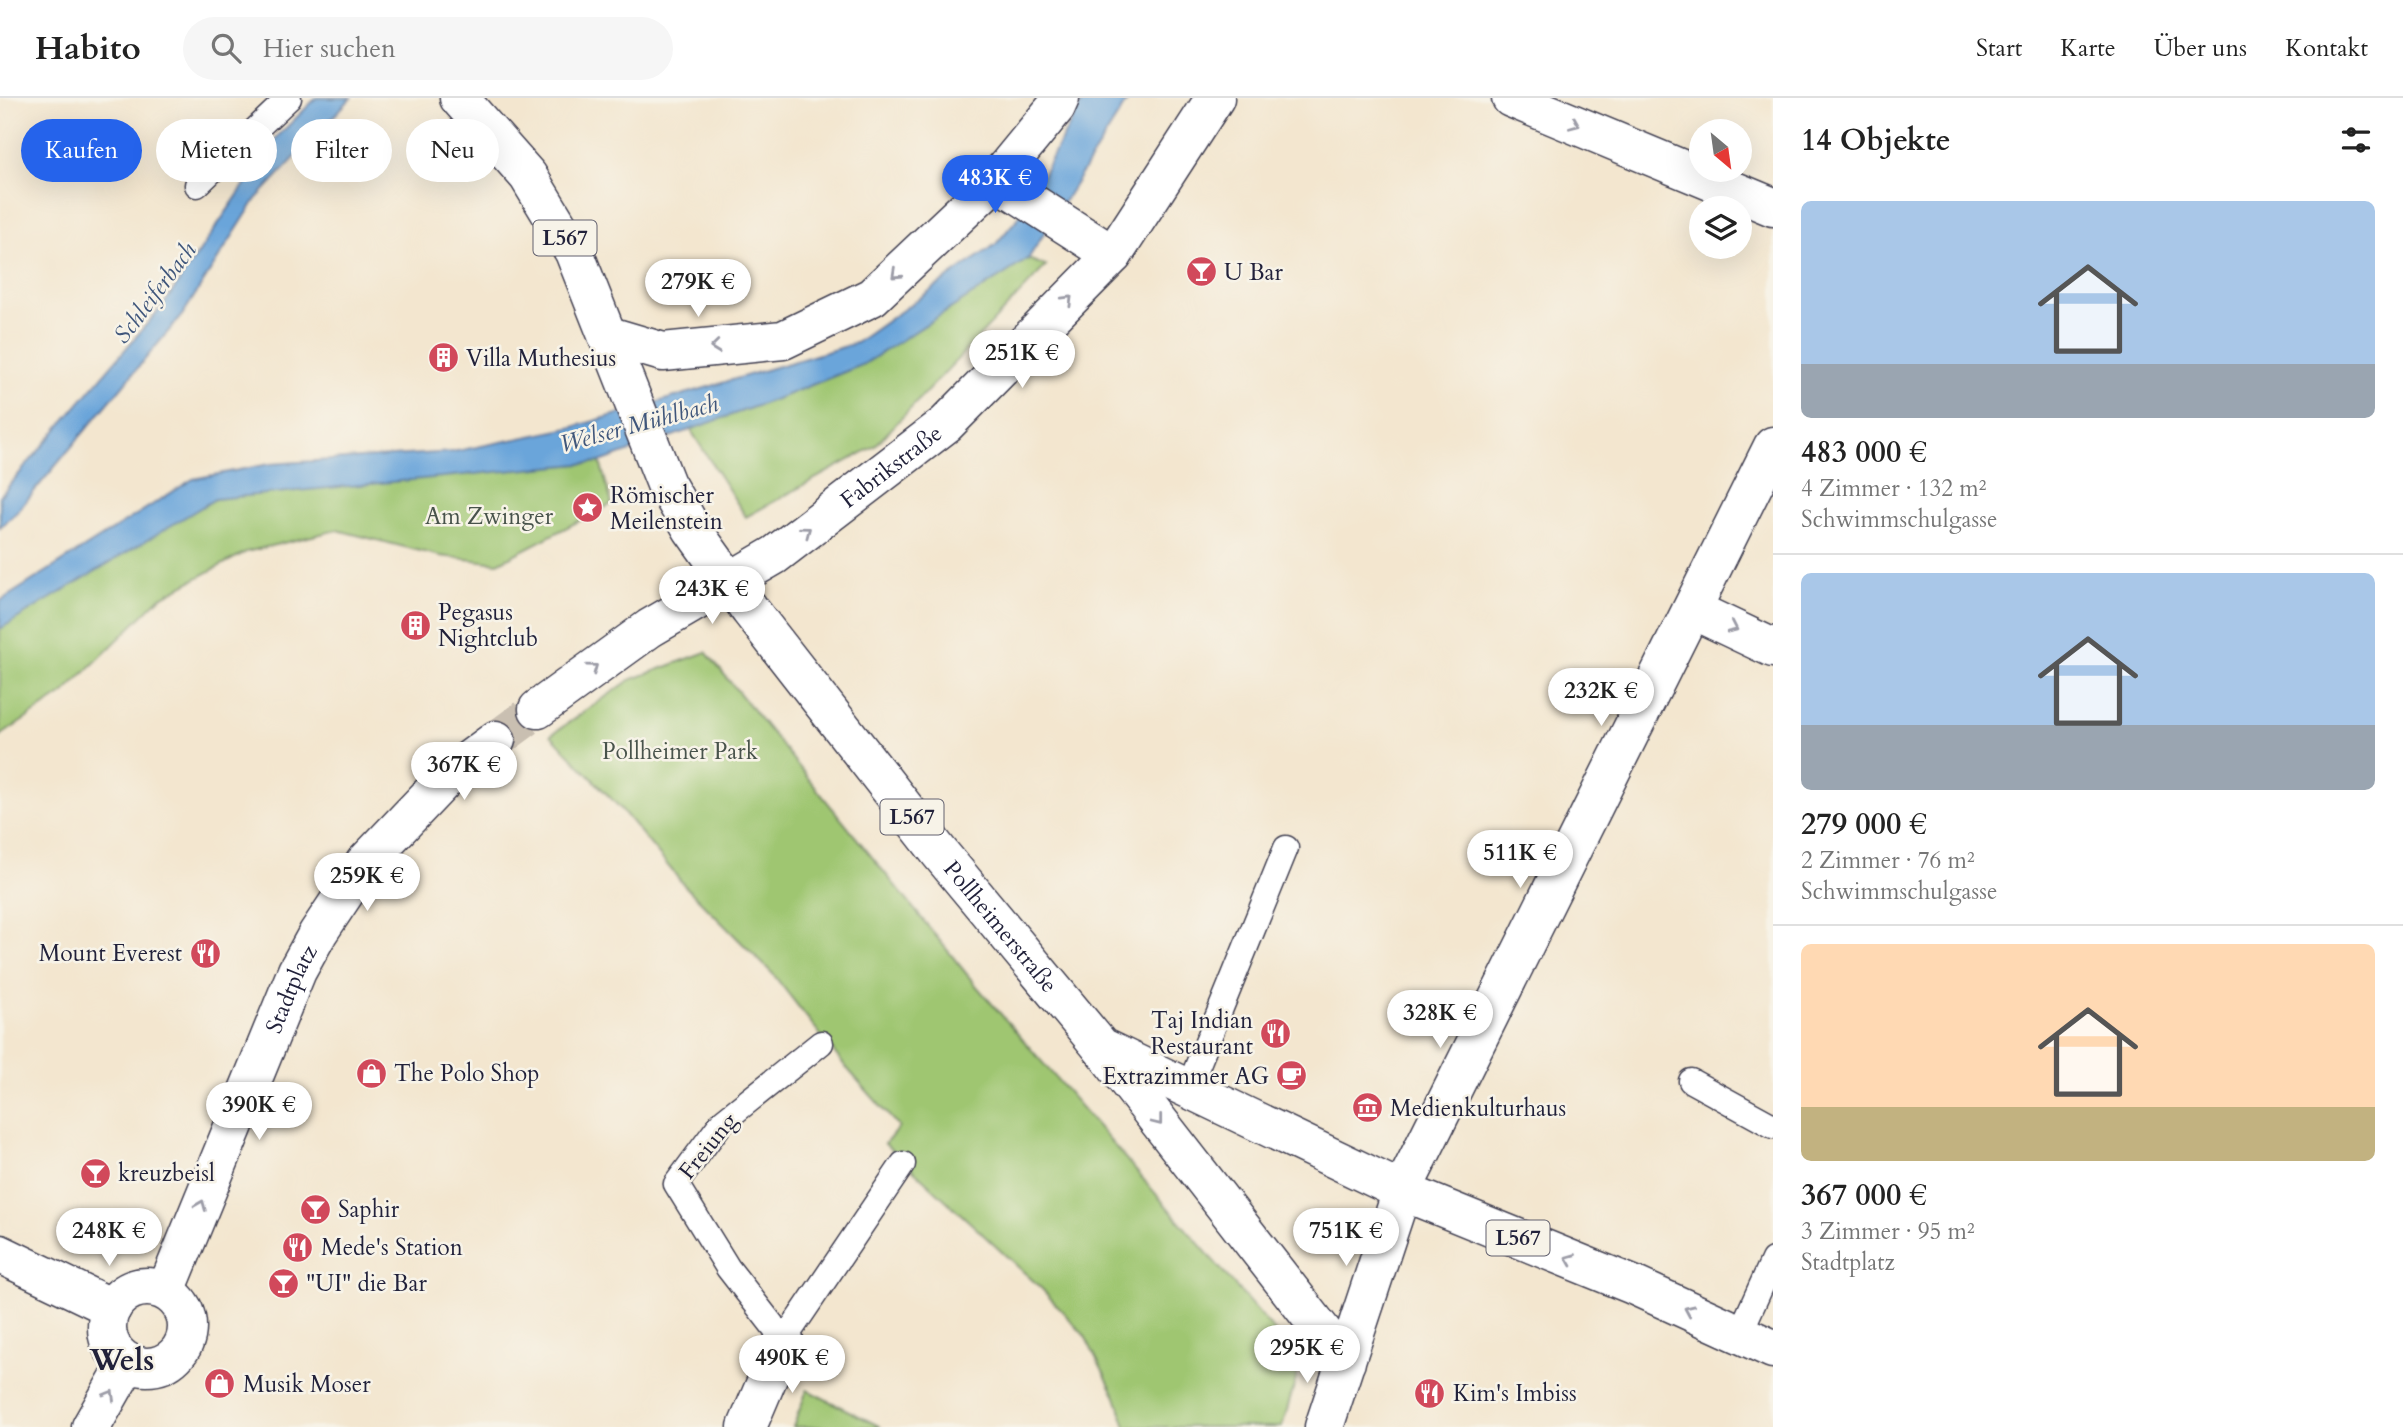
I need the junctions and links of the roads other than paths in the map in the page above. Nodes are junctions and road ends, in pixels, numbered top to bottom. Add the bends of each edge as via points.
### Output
1 (289, 98) edge
2 (459, 98) edge
3 (1060, 98) edge
4 (1215, 98) edge
5 (1511, 98) edge
6 (996, 180) junction
7 (197, 185) dead end
8 (1773, 207) edge
9 (1101, 248) junction
10 (609, 335) junction
11 (1773, 446) edge
12 (729, 582) junction
13 (1693, 610) junction
14 (1773, 648) edge
15 (538, 709) tunnel mouth
16 (496, 740) tunnel mouth
17 (1286, 848) dead end
18 (821, 1043) dead end
19 (1101, 1047) junction
20 (1691, 1081) dead end
21 (1188, 1089) junction
22 (1773, 1126) edge
23 (903, 1164) dead end
24 (1402, 1191) junction
25 (0, 1254) edge
26 (1773, 1261) edge
27 (166, 1291) junction
28 (111, 1308) junction
29 (784, 1340) junction
30 (1757, 1341) edge
31 (128, 1362) junction
32 (1346, 1362) junction
33 (91, 1427) edge
34 (747, 1427) edge
35 (1324, 1427) edge

1 - 7 lane
2 - 10 main road, Pollheimerstraße / L567 via 528,176 574,252
3 - 6 main road
4 - 9 main road, Fabrikstraße
5 -> 8 main road
6 - 9 main road
6 -> 10 main road via 872,297 783,340 663,352
12 -> 9 main road, Fabrikstraße via 775,555 946,424
10 - 12 main road, Pollheimerstraße / L567 via 666,484
11 - 13 main road
15 -> 12 main road via 650,628
12 - 19 main road, Pollheimerstraße / L567 via 939,852
13 -> 14 main road
13 - 24 main road
27 -> 16 main road, Stadtplatz via 297,971 317,933 364,864 450,774
17 - 21 lane
18 - 29 lane, Freiung via 722,1122 676,1184 728,1268
19 - 21 main road, Pollheimerstraße / L567
19 -> 32 main road, Pollheimerstraße
20 - 22 lane
21 - 24 main road, Pollheimerstraße / L567
23 - 29 lane
30 -> 24 main road, L567
24 - 32 main road
25 - 28 main road
26 - 30 lane
27 - 28 main road via 141,1287 129,1291
27 - 31 main road via 184,1311 186,1339 169,1360 156,1366
28 - 31 main road via 107,1320 111,1345
29 - 34 main road
33 -> 31 main road
32 - 35 main road

